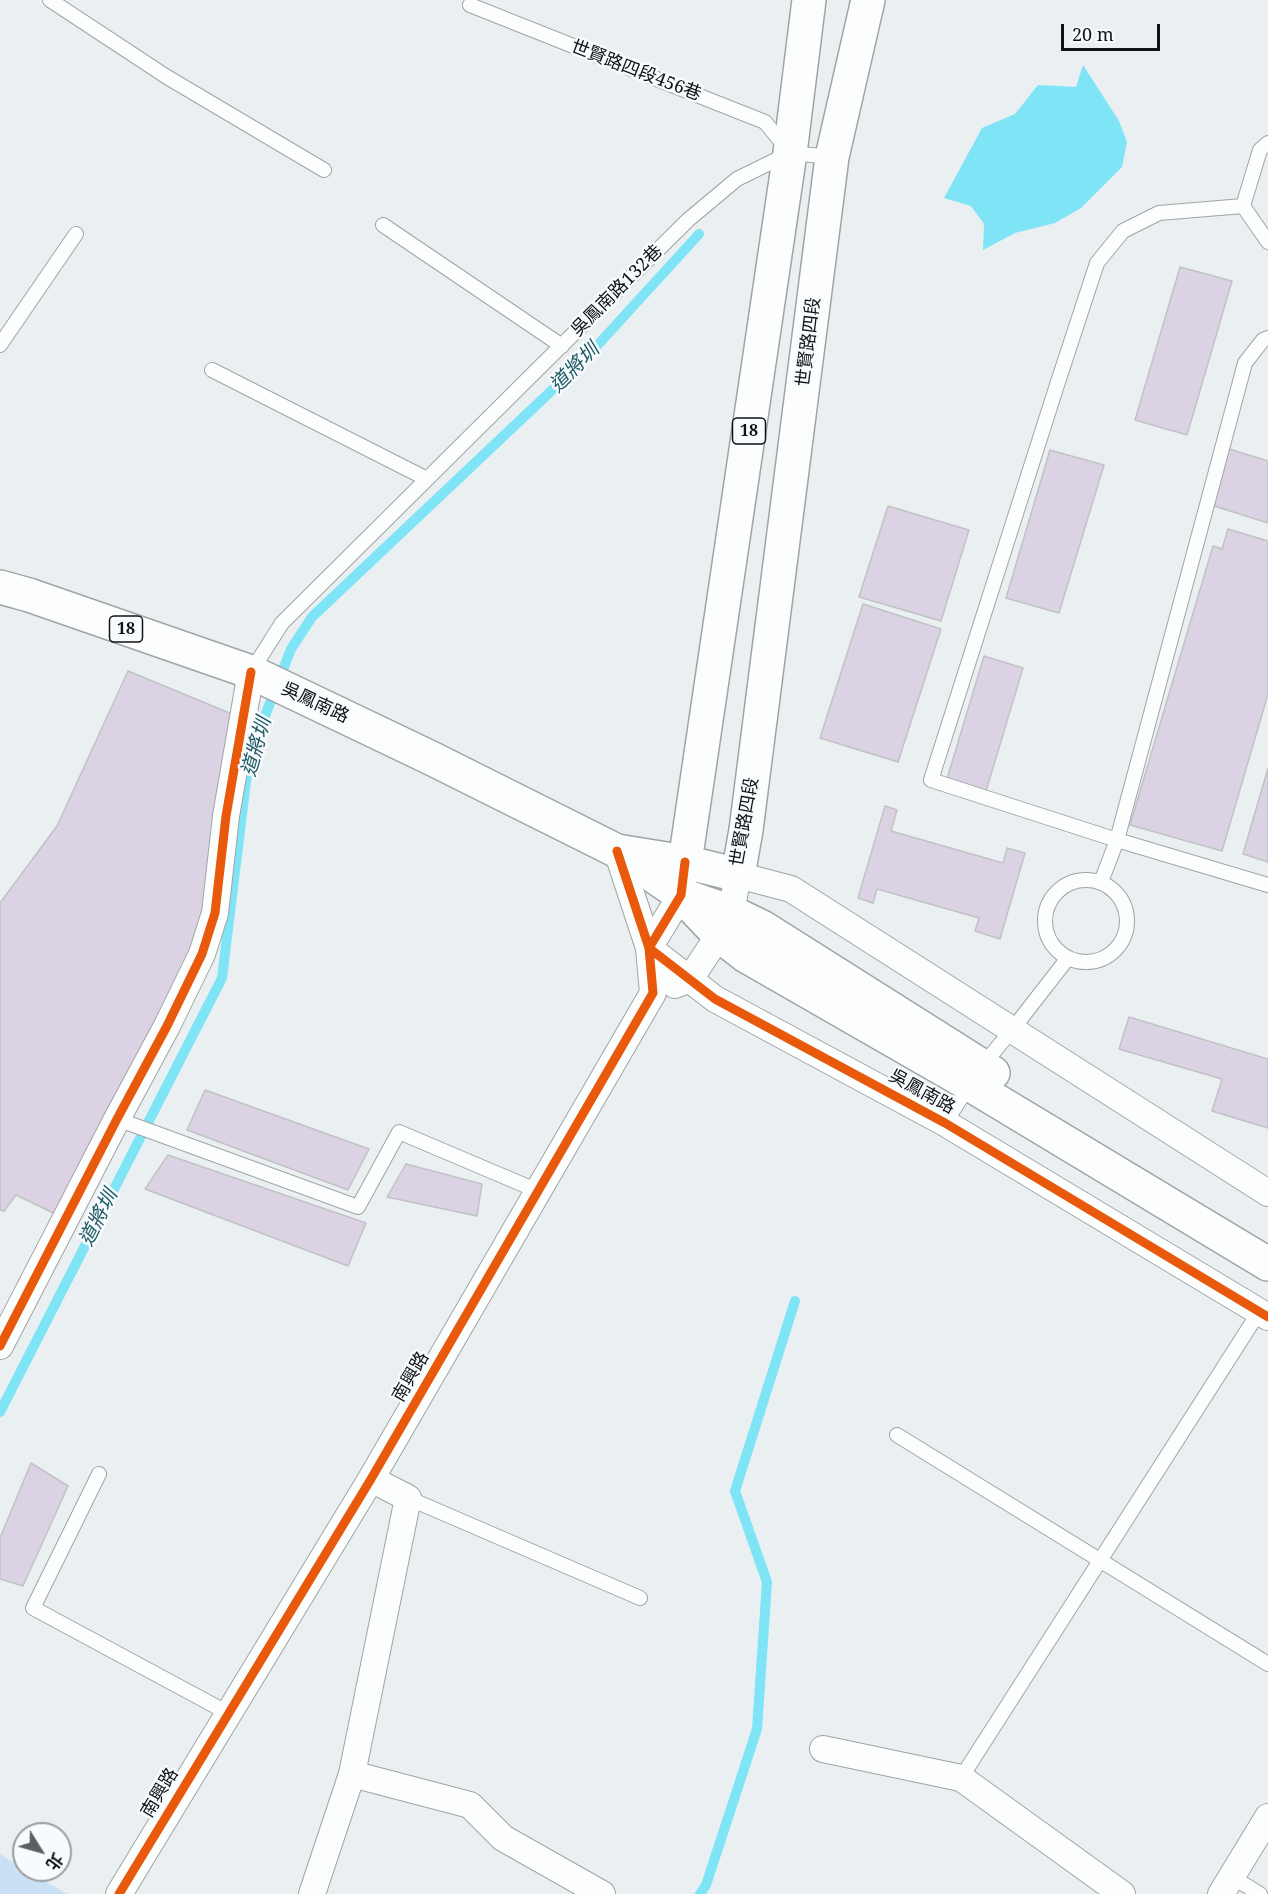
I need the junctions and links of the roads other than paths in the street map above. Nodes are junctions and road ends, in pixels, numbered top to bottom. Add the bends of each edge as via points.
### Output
1 (50, 0) edge
2 (809, 0) edge
3 (869, 3) edge
4 (470, 5) dead end
5 (1268, 143) edge
6 (790, 153) junction
7 (832, 157) junction
8 (324, 170) dead end
9 (1243, 206) junction
10 (382, 225) dead end
11 (76, 234) dead end
12 (1268, 242) edge
13 (1268, 338) edge
14 (0, 345) edge
15 (562, 346) junction
16 (213, 370) dead end
17 (427, 479) junction
18 (0, 587) edge
19 (251, 672) junction
20 (1117, 840) junction
21 (617, 851) junction
22 (685, 862) junction
23 (738, 875) junction
24 (1101, 882) junction
25 (1268, 885) edge
26 (681, 895) junction
27 (725, 923) junction
28 (649, 948) junction
29 (1068, 958) junction
30 (690, 979) junction
31 (653, 993) junction
32 (1012, 1030) junction
33 (976, 1076) junction
34 (117, 1119) junction
35 (945, 1123) junction
36 (538, 1191) junction
37 (1268, 1193) edge
38 (1268, 1242) edge
39 (1268, 1264) edge
40 (1264, 1314) edge
41 (0, 1346) edge
42 (897, 1436) dead end
43 (99, 1474) dead end
44 (371, 1479) junction
45 (408, 1498) junction
46 (1101, 1561) junction
47 (640, 1598) dead end
48 (1268, 1664) edge
49 (228, 1713) junction
50 (824, 1749) dead end
51 (352, 1774) junction
52 (961, 1778) junction
53 (1268, 1816) edge
54 (1226, 1885) edge
55 (119, 1894) edge
56 (312, 1894) edge
57 (602, 1894) edge
58 (1122, 1894) edge
59 (1260, 1894) edge

1 - 8 lane via 167,77
2 - 6 main road, 18
3 - 7 main road, 世賢路四段
4 - 6 lane, 世賢路四段456巷 via 765,122
5 - 9 lane via 1260,150
6 - 7 lane
6 - 15 lane, 吳鳳南路132巷 via 737,179 688,220
6 - 22 main road, 18
7 - 23 main road, 世賢路四段
9 - 12 lane
9 - 20 lane via 1159,213 1123,231 1097,263 931,780
10 - 15 lane
11 - 14 lane
13 - 20 lane via 1245,363
15 - 17 lane, 吳鳳南路132巷
16 - 17 lane
17 - 19 lane, 吳鳳南路132巷 via 282,623
18 - 19 main road, 吳鳳南路 / 18
19 - 21 main road, 吳鳳南路 / 18
19 - 34 street via 226,816 215,913 202,954
20 - 24 lane
20 - 25 lane
21 - 22 main road, 吳鳳南路 / 18
21 - 26 main road, 吳鳳南路
21 - 28 street
22 - 23 main road, 世賢路四段 / 18
22 - 26 street
23 - 27 street
23 - 32 street via 791,889
24 - 29 lane via 1087,879 1061,888 1046,911 1049,938
24 - 29 lane via 1121,899 1126,911 1124,937 1107,957 1080,962
26 - 27 main road, 吳鳳南路
26 - 28 street
27 - 30 street
27 - 33 main road, 吳鳳南路 via 762,927
28 - 30 street, 吳鳳南路
28 - 31 street
29 - 32 lane
30 - 31 street
30 - 35 street, 吳鳳南路 via 715,999
31 - 36 street, 南興路
32 - 33 lane
32 - 37 street
33 - 35 lane
33 - 38 main road, 吳鳳南路
33 - 39 main road, 吳鳳南路
34 - 36 lane via 358,1207 399,1132
34 - 41 street
35 - 40 street, 吳鳳南路
36 - 44 street, 南興路
40 - 46 lane
42 - 46 lane
43 - 49 lane via 33,1608
44 - 45 street
44 - 49 street, 南興路
45 - 47 lane
45 - 51 street
46 - 48 lane
46 - 52 lane
49 - 55 street, 南興路
50 - 52 street
51 - 56 street
51 - 57 street via 470,1805 503,1838
52 - 58 street
53 - 54 street
54 - 59 lane

